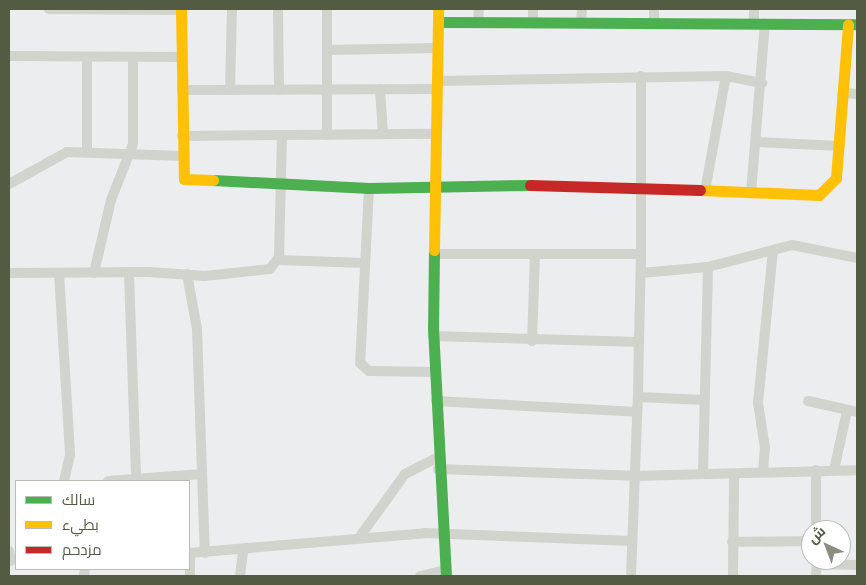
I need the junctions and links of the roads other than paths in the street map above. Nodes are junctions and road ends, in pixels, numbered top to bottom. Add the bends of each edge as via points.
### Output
1 (49, 9) edge
2 (181, 9) edge
3 (232, 9) edge
4 (278, 9) edge
5 (327, 9) edge
6 (438, 9) edge
7 (478, 9) edge
8 (533, 9) edge
9 (582, 9) edge
10 (654, 9) edge
11 (754, 9) edge
12 (581, 21) junction
13 (438, 22) junction
14 (478, 22) junction
15 (533, 22) junction
16 (654, 23) junction
17 (760, 23) junction
18 (852, 24) edge
19 (438, 48) junction
20 (327, 50) junction
21 (9, 56) edge
22 (87, 56) junction
23 (133, 57) junction
24 (182, 57) junction
25 (641, 76) junction
26 (726, 76) junction
27 (762, 83) junction
28 (437, 85) junction
29 (380, 89) junction
30 (182, 90) junction
31 (230, 90) junction
32 (279, 90) junction
33 (327, 90) junction
34 (844, 93) junction
35 (857, 94) edge
36 (383, 134) junction
37 (436, 134) junction
38 (282, 135) junction
39 (327, 135) junction
40 (182, 136) junction
41 (758, 142) junction
42 (840, 146) junction
43 (87, 150) junction
44 (130, 155) junction
45 (182, 156) junction
46 (9, 184) edge
47 (281, 186) junction
48 (640, 187) junction
49 (369, 188) junction
50 (435, 189) junction
51 (705, 192) junction
52 (752, 193) junction
53 (773, 251) junction
54 (434, 254) junction
55 (535, 254) junction
56 (641, 254) junction
57 (857, 258) edge
58 (278, 260) junction
59 (365, 263) junction
60 (708, 267) junction
61 (9, 273) edge
62 (59, 273) junction
63 (94, 273) junction
64 (641, 273) junction
65 (129, 274) junction
66 (187, 274) junction
67 (433, 336) junction
68 (532, 341) junction
69 (639, 342) junction
70 (434, 372) junction
71 (638, 397) junction
72 (704, 400) junction
73 (436, 401) junction
74 (808, 401) dead end
75 (852, 411) edge
76 (637, 412) junction
77 (438, 463) junction
78 (763, 470) junction
79 (816, 470) junction
80 (834, 470) junction
81 (857, 470) edge
82 (703, 473) junction
83 (202, 474) junction
84 (734, 474) junction
85 (634, 476) junction
86 (136, 479) junction
87 (64, 480) edge
88 (122, 480) edge
89 (816, 520) edge
90 (441, 533) junction
91 (361, 535) junction
92 (632, 541) junction
93 (801, 541) edge
94 (732, 542) junction
95 (243, 551) junction
96 (190, 553) edge
97 (205, 553) junction
98 (446, 573) edge
99 (240, 576) edge
100 (420, 576) edge
101 (631, 576) edge
102 (733, 576) edge

1 - 2 street
2 - 24 street
3 - 31 street
4 - 32 street
5 - 20 street
6 - 13 street
7 - 14 street
8 - 15 street
9 - 12 street
10 - 16 street
11 - 17 street
12 - 15 street
12 - 16 street
13 - 14 street
13 - 19 street
14 - 15 street
16 - 17 street
17 - 18 street
17 - 27 street
18 - 34 street
19 - 20 street
19 - 28 street
20 - 33 street
21 - 22 street
22 - 23 street
22 - 43 street
23 - 24 street
23 - 44 street
24 - 30 street
25 - 26 street
25 - 28 street
25 - 48 street
26 - 27 street
26 - 51 street
27 - 41 street
28 - 29 street
28 - 37 street
29 - 33 street
29 - 36 street
30 - 31 street
30 - 40 street
31 - 32 street
32 - 33 street
33 - 39 street
34 - 35 street
34 - 42 street
36 - 37 street
36 - 39 street
37 - 50 street
38 - 39 street
38 - 40 street
38 - 47 street
40 - 45 street
41 - 42 street
41 - 52 street
42 - 52 street via 836,178 819,195
43 - 44 street
43 - 46 street via 54,156
44 - 45 street
44 - 63 street via 111,200
45 - 47 street via 182,175 188,181
47 - 49 street
47 - 58 street
48 - 50 street via 561,184
48 - 51 street
48 - 56 street
49 - 50 street
49 - 59 street
50 - 54 street
51 - 52 street
53 - 57 street via 812,246
53 - 60 street
53 - 78 street via 758,403 765,448
54 - 55 street
54 - 67 street
55 - 56 street
55 - 68 street
56 - 64 street
56 - 69 street
58 - 59 street
58 - 66 street via 267,270
59 - 70 street via 358,354 361,367 369,371
60 - 64 street
60 - 72 street
61 - 62 street
62 - 63 street
62 - 87 street via 70,455
63 - 65 street
64 - 69 street
65 - 66 street
65 - 86 street
66 - 83 street via 197,329
67 - 68 street
67 - 70 street
68 - 69 street
69 - 71 street
70 - 73 street
71 - 72 street
71 - 76 street
72 - 82 street
73 - 76 street
73 - 77 street
74 - 75 street
75 - 80 street
76 - 85 street
77 - 85 street
77 - 90 street
77 - 91 street via 404,474
78 - 79 street
78 - 84 street
79 - 80 street
79 - 89 street
80 - 81 street
82 - 84 street
82 - 85 street
83 - 86 street
83 - 97 street
84 - 94 street
85 - 92 street
86 - 88 street
90 - 91 street
90 - 92 street
90 - 98 street
91 - 95 street
92 - 101 street
93 - 94 street
94 - 102 street
95 - 97 street
95 - 99 street
96 - 97 street
98 - 100 street

